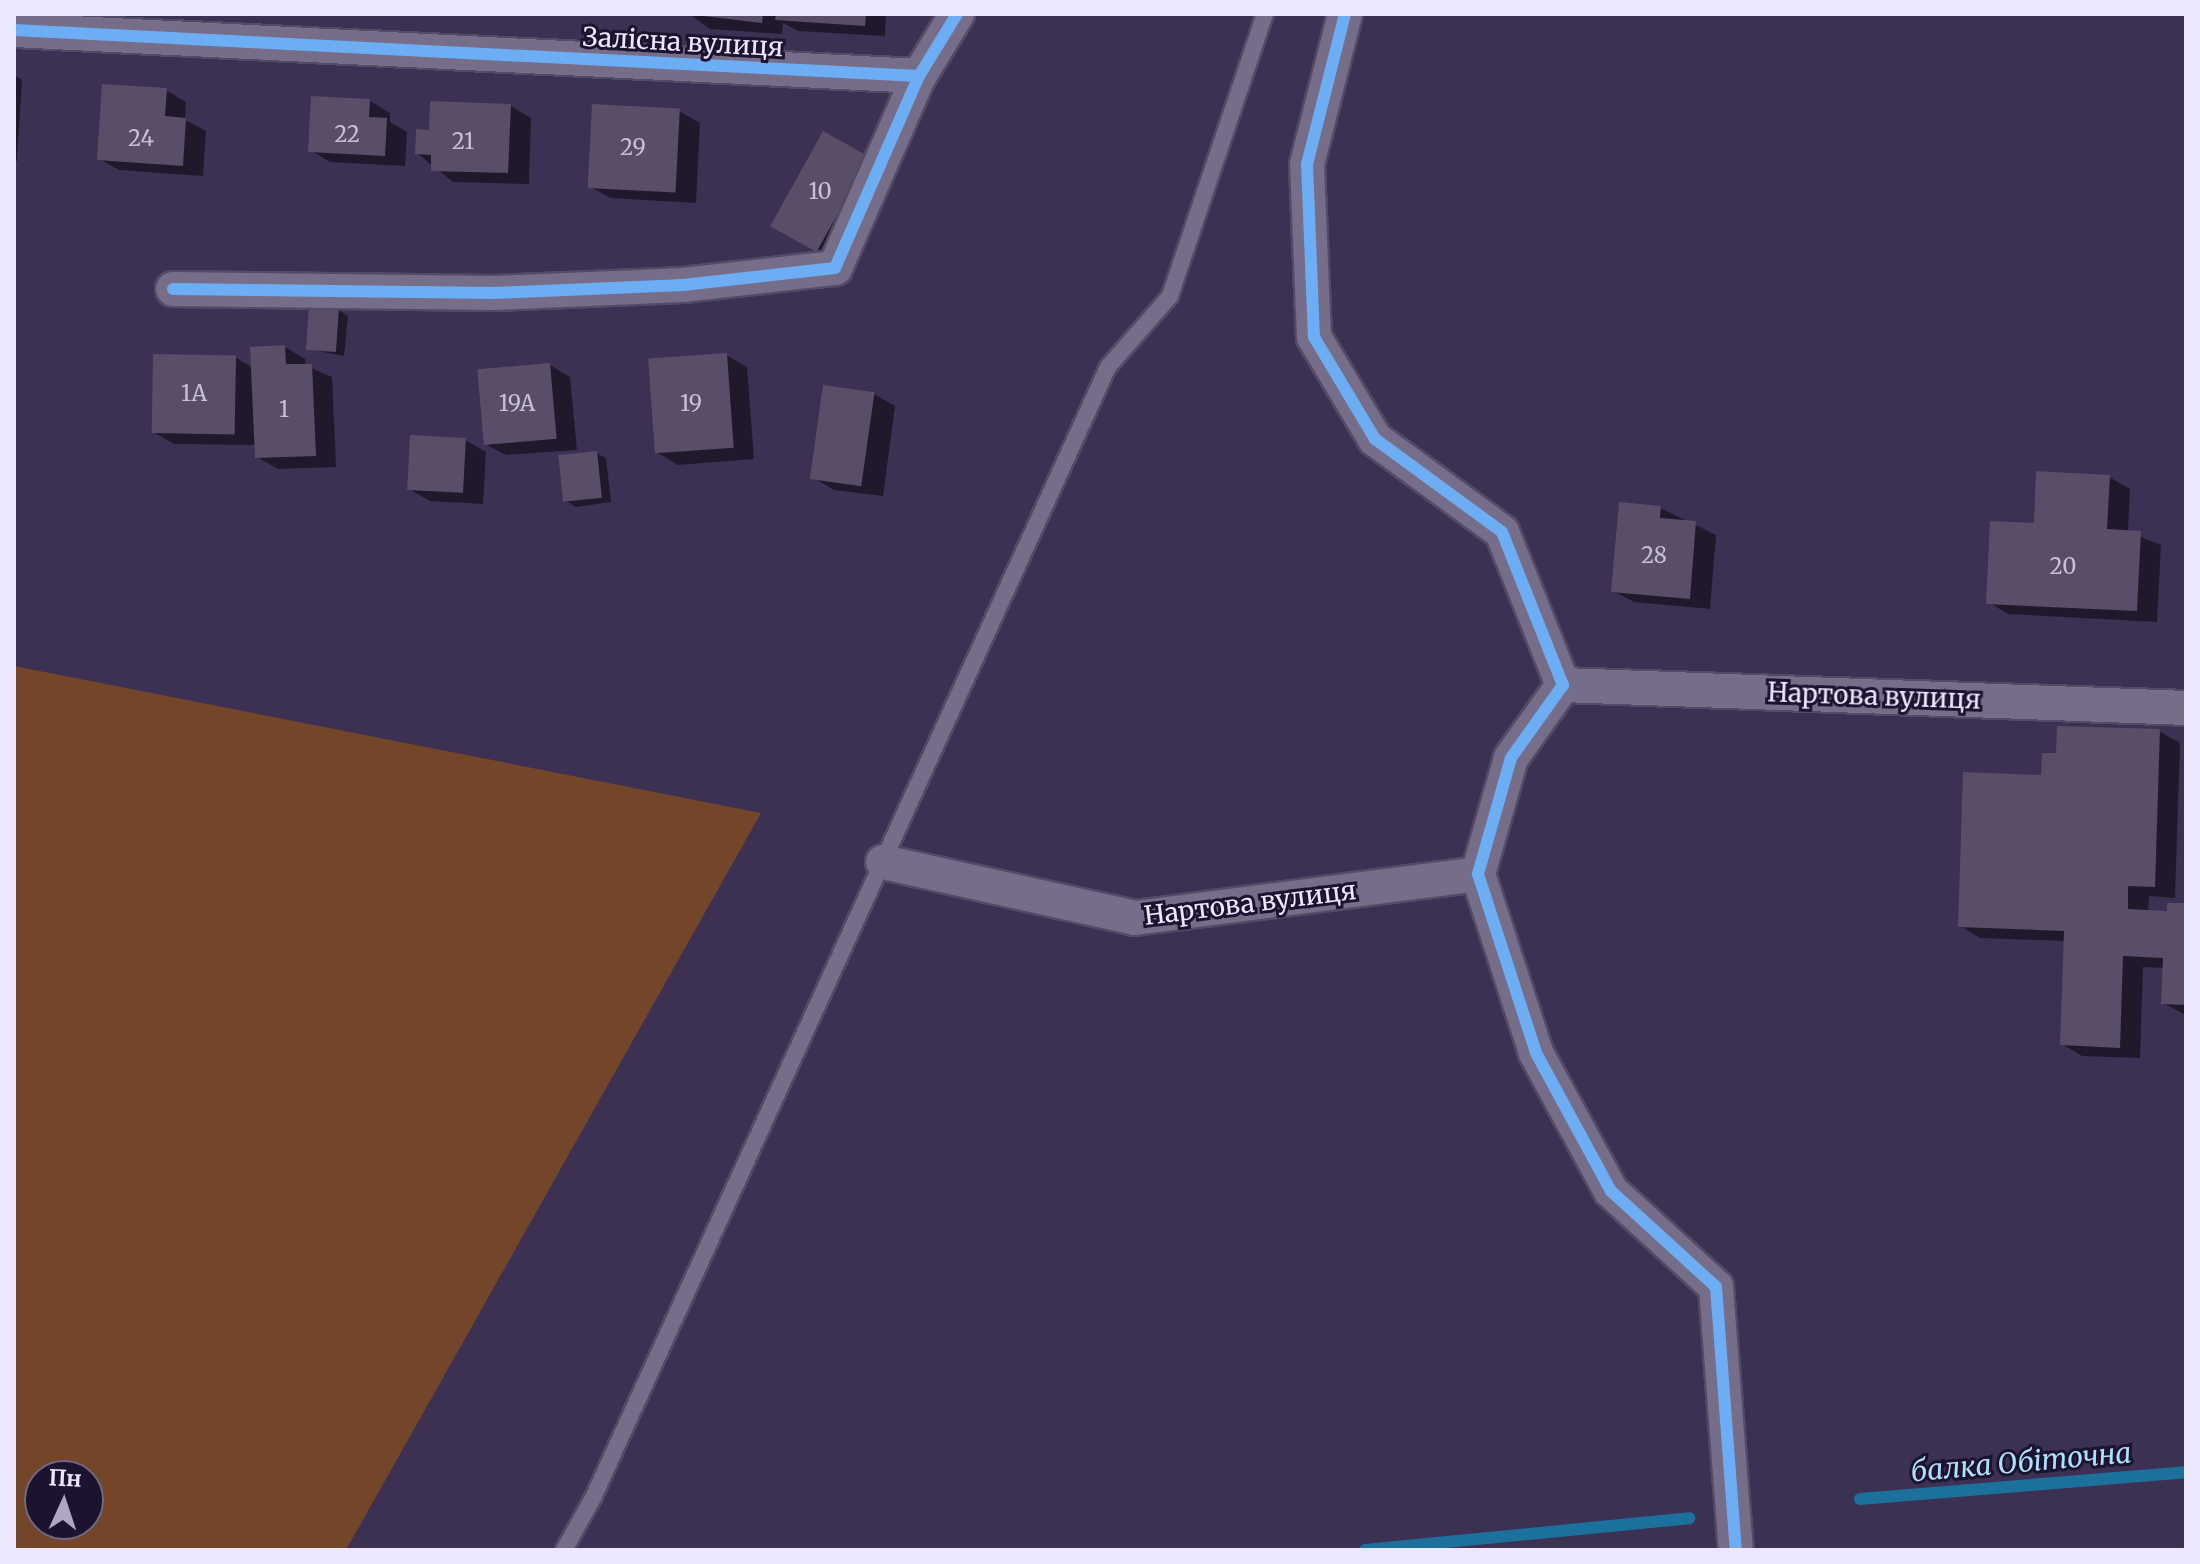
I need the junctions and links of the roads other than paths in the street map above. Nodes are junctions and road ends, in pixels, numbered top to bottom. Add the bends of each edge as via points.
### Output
1 (957, 14) edge
2 (1265, 14) edge
3 (1345, 14) edge
4 (14, 30) edge
5 (919, 76) junction
6 (173, 289) dead end
7 (1563, 685) junction
8 (2186, 708) edge
9 (883, 862) junction
10 (1478, 874) junction
11 (564, 1550) edge
12 (1736, 1550) edge

1 - 5 street
2 - 9 lane via 1170,296 1108,367
3 - 7 street via 1307,164 1314,337 1375,439 1502,532
4 - 5 street, Залісна вулиця
5 - 6 street via 835,268 683,285 494,293
7 - 8 street, Нартова вулиця
7 - 10 street via 1511,758
9 - 10 street, Нартова вулиця via 1135,918
9 - 11 lane via 593,1498
10 - 12 street via 1536,1053 1611,1191 1716,1287

